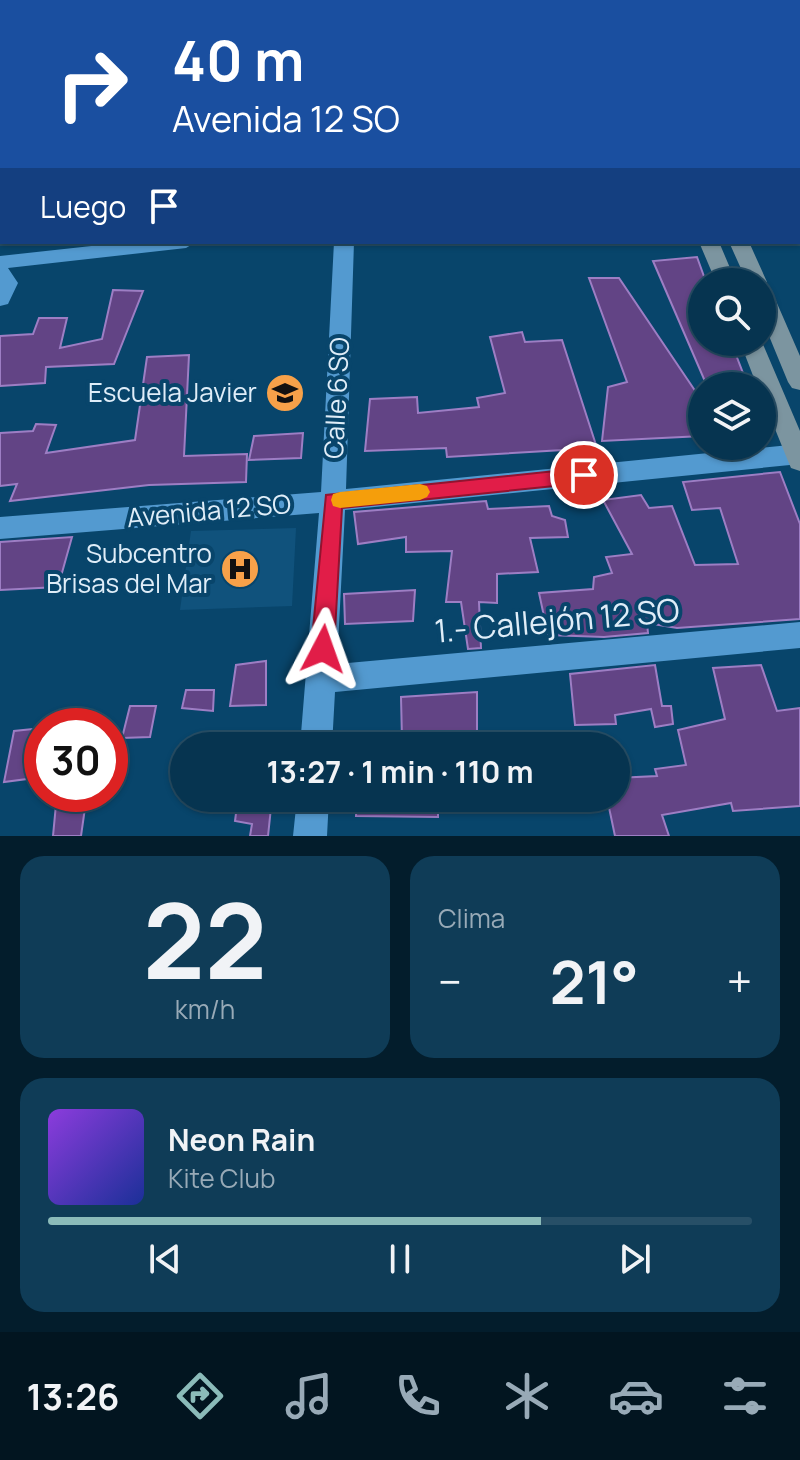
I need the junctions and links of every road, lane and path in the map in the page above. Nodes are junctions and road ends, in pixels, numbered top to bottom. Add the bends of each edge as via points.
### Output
1 (167, 244) edge
2 (344, 244) edge
3 (710, 244) edge
4 (740, 244) edge
5 (0, 262) edge
6 (720, 268) edge
7 (751, 268) edge
8 (0, 272) edge
9 (0, 299) edge
10 (776, 326) edge
11 (757, 356) edge
12 (800, 382) edge
13 (799, 456) edge
14 (333, 501) junction
15 (0, 528) edge
16 (800, 635) edge
17 (321, 679) junction
18 (317, 732) edge
19 (312, 812) edge
20 (310, 836) edge

1 - 5 street
2 - 14 street, Calle 6 SO
3 - 6 street
4 - 7 street
8 - 9 street via 8,283
10 - 12 street
11 - 13 street
13 - 14 street, Avenida 12 SO
14 - 15 street, Avenida 12 SO
14 - 17 street, Calle 6 SO
16 - 17 street, 1.- Callejón 12 SO
17 - 18 street, Calle 6 SO
19 - 20 street

